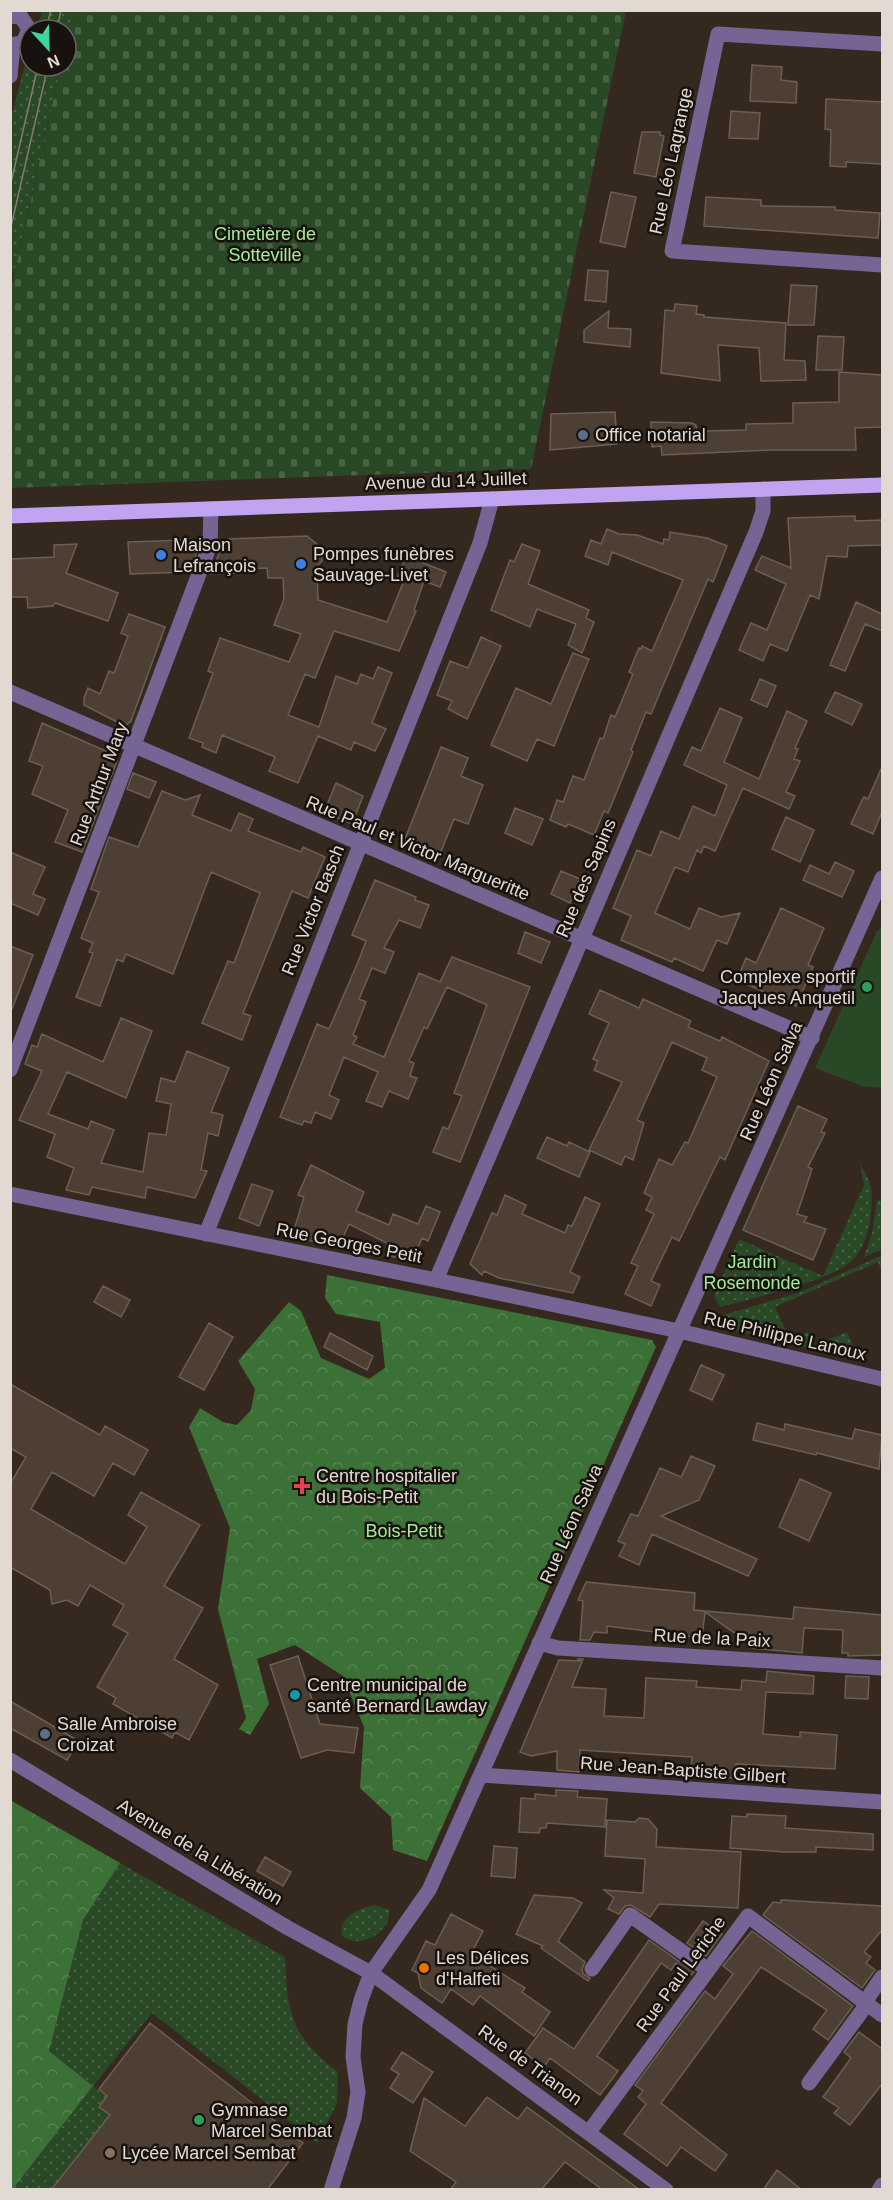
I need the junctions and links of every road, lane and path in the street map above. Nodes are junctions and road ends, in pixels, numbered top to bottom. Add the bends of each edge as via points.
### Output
1 (23, 15) edge
2 (882, 44) edge
3 (12, 45) edge
4 (10, 76) edge
5 (882, 265) edge
6 (882, 485) edge
7 (763, 489) junction
8 (492, 499) junction
9 (211, 509) junction
10 (10, 516) edge
11 (10, 692) edge
12 (135, 747) junction
13 (360, 844) junction
14 (882, 879) edge
15 (581, 940) junction
16 (812, 1038) junction
17 (10, 1070) edge
18 (10, 1194) edge
19 (206, 1234) junction
20 (436, 1280) junction
21 (679, 1331) junction
22 (882, 1379) edge
23 (540, 1643) junction
24 (882, 1668) edge
25 (10, 1760) edge
26 (481, 1775) junction
27 (882, 1802) edge
28 (592, 1969) dead end
29 (708, 1970) junction
30 (371, 1973) junction
31 (882, 1977) edge
32 (866, 2003) junction
33 (882, 2015) edge
34 (809, 2084) dead end
35 (589, 2132) junction
36 (882, 2185) edge
37 (331, 2190) edge
38 (666, 2190) edge
39 (879, 2190) edge

1 - 3 street via 29,28 27,39
2 - 5 street, Rue Léo Lagrange via 718,34 672,251
3 - 4 street
6 - 7 main road, Avenue du 14 Juillet
7 - 8 main road, Avenue du 14 Juillet
7 - 15 street, Rue des Sapins via 763,511 756,532
8 - 9 main road, Avenue du 14 Juillet
8 - 13 street, Rue Victor Basch via 480,543
9 - 10 main road, Avenue du 14 Juillet
9 - 12 street, Rue Arthur Mary via 210,545
11 - 12 street, Rue Paul et Victor Margueritte
12 - 13 street, Rue Paul et Victor Margueritte
12 - 17 street, Rue Arthur Mary
13 - 15 street, Rue Paul et Victor Margueritte
13 - 19 street, Rue Victor Basch
14 - 16 street, Rue Léon Salva
15 - 16 street, Rue Paul et Victor Margueritte
15 - 20 street, Rue des Sapins
16 - 21 street, Rue Léon Salva
18 - 19 street, Rue Georges Petit
19 - 20 street, Rue Georges Petit
20 - 21 street, Rue Georges Petit
21 - 22 street, Rue Philippe Lanoux
21 - 23 street, Rue Léon Salva
23 - 24 street, Rue de la Paix via 558,1648
23 - 26 street, Rue Léon Salva
25 - 30 street, Avenue de la Libération via 260,1911
26 - 27 street, Rue Jean-Baptiste Gilbert
26 - 30 street, Rue Léon Salva via 429,1890
28 - 29 street via 630,1915
29 - 32 street, Rue Paul Leriche via 748,1916
29 - 35 street, Rue Paul Leriche
30 - 35 street, Rue de Trianon
30 - 37 street, Rue Léon Salva via 355,2024 353,2057 358,2092 354,2118
31 - 32 street
32 - 33 street, Rue Paul Leriche
32 - 34 street
35 - 38 street, Rue de Trianon
36 - 39 street

